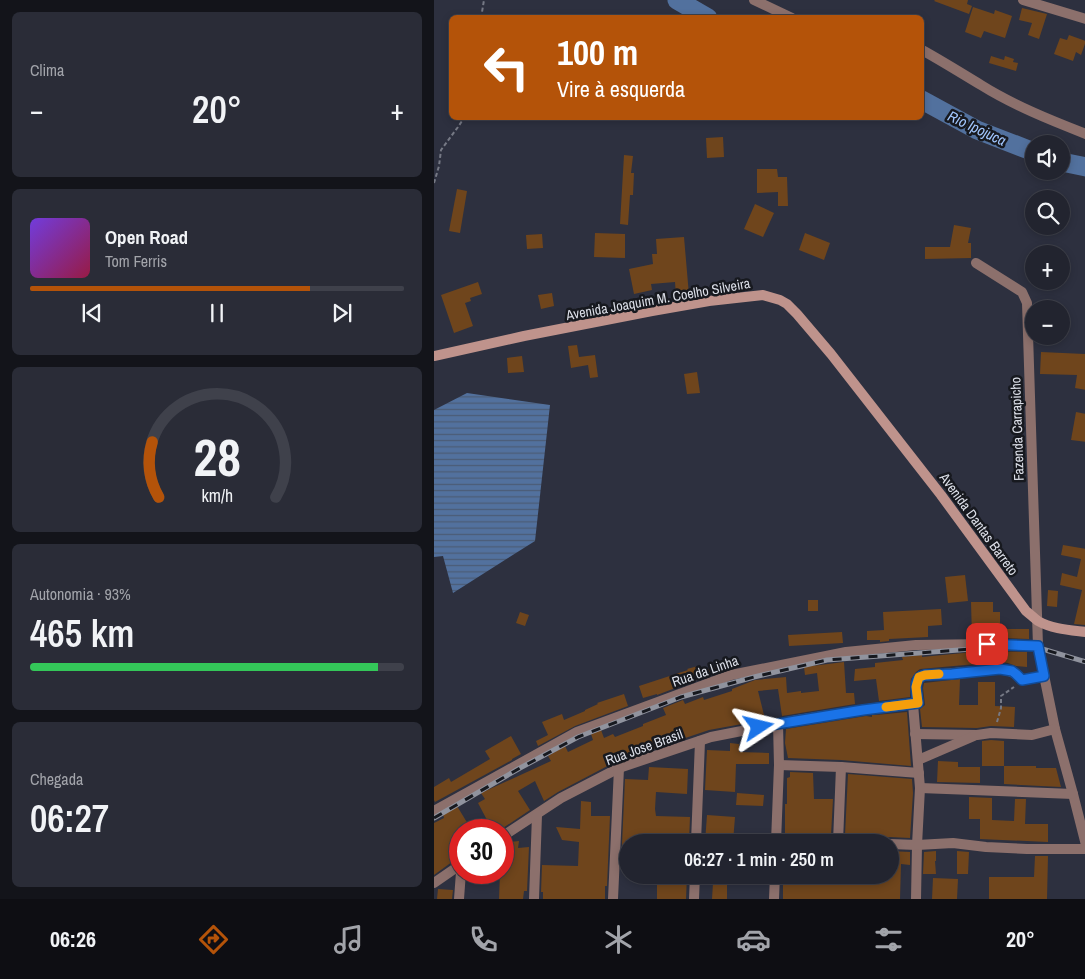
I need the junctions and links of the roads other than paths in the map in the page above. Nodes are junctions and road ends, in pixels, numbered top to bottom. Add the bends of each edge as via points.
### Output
1 (754, 0) edge
2 (1023, 0) edge
3 (786, 15) edge
4 (1085, 19) edge
5 (924, 51) edge
6 (1085, 134) edge
7 (976, 263) dead end
8 (434, 356) edge
9 (870, 404) joint
10 (1037, 620) junction
11 (1085, 632) edge
12 (1038, 646) junction
13 (1044, 676) junction
14 (913, 704) junction
15 (778, 724) junction
16 (1055, 729) junction
17 (916, 734) junction
18 (977, 735) junction
19 (700, 741) junction
20 (918, 760) junction
21 (779, 766) junction
22 (841, 767) junction
23 (619, 768) junction
24 (919, 773) junction
25 (920, 788) junction
26 (1073, 794) junction
27 (434, 811) edge
28 (537, 814) junction
29 (514, 829) edge
30 (696, 834) edge
31 (776, 834) edge
32 (838, 834) edge
33 (899, 844) edge
34 (917, 845) junction
35 (1085, 847) edge
36 (449, 873) edge
37 (434, 883) edge
38 (460, 884) edge
39 (695, 884) edge
40 (775, 884) edge
41 (459, 899) edge
42 (534, 899) edge
43 (613, 899) edge
44 (694, 899) edge
45 (774, 899) edge
46 (916, 899) edge

1 - 3 street
2 - 4 street
5 - 6 street via 982,86 1049,120
7 - 10 street, Fazenda Carrapicho via 1022,292 1028,303
8 - 9 main road, Avenida Joaquim M. Coelho Silveira via 652,311 763,295 787,304
9 - 10 main road, Avenida Dantas Barreto via 941,494 1026,611
10 - 11 main road, Avenida Dantas Barreto via 1058,628
10 - 12 street, Fazenda Carrapicho
12 - 13 street, Fazenda Carrapicho
12 - 27 street, Rua da Linha via 916,645 846,652 731,675 577,732
13 - 14 street via 1022,680 1012,671 1000,669 921,676 917,679 918,703
13 - 16 street, Fazenda Carrapicho
14 - 15 street, Rua Jose Brasil
14 - 17 street
15 - 19 street, Rua Jose Brasil
15 - 21 street
16 - 18 street via 1032,735
16 - 26 street, Fazenda Carrapicho
17 - 18 street
17 - 20 street
18 - 20 street
19 - 23 street, Rua Jose Brasil
19 - 30 street
20 - 24 street
21 - 22 street
21 - 31 street
22 - 24 street
22 - 32 street
23 - 28 street, Rua Jose Brasil
23 - 43 street
24 - 25 street
25 - 26 street
25 - 34 street
26 - 35 street, Fazenda Carrapicho
28 - 29 street, Rua Jose Brasil
28 - 42 street
33 - 34 street
34 - 35 street via 953,843 1027,849
34 - 46 street
36 - 37 street
38 - 41 street
39 - 44 street
40 - 45 street

